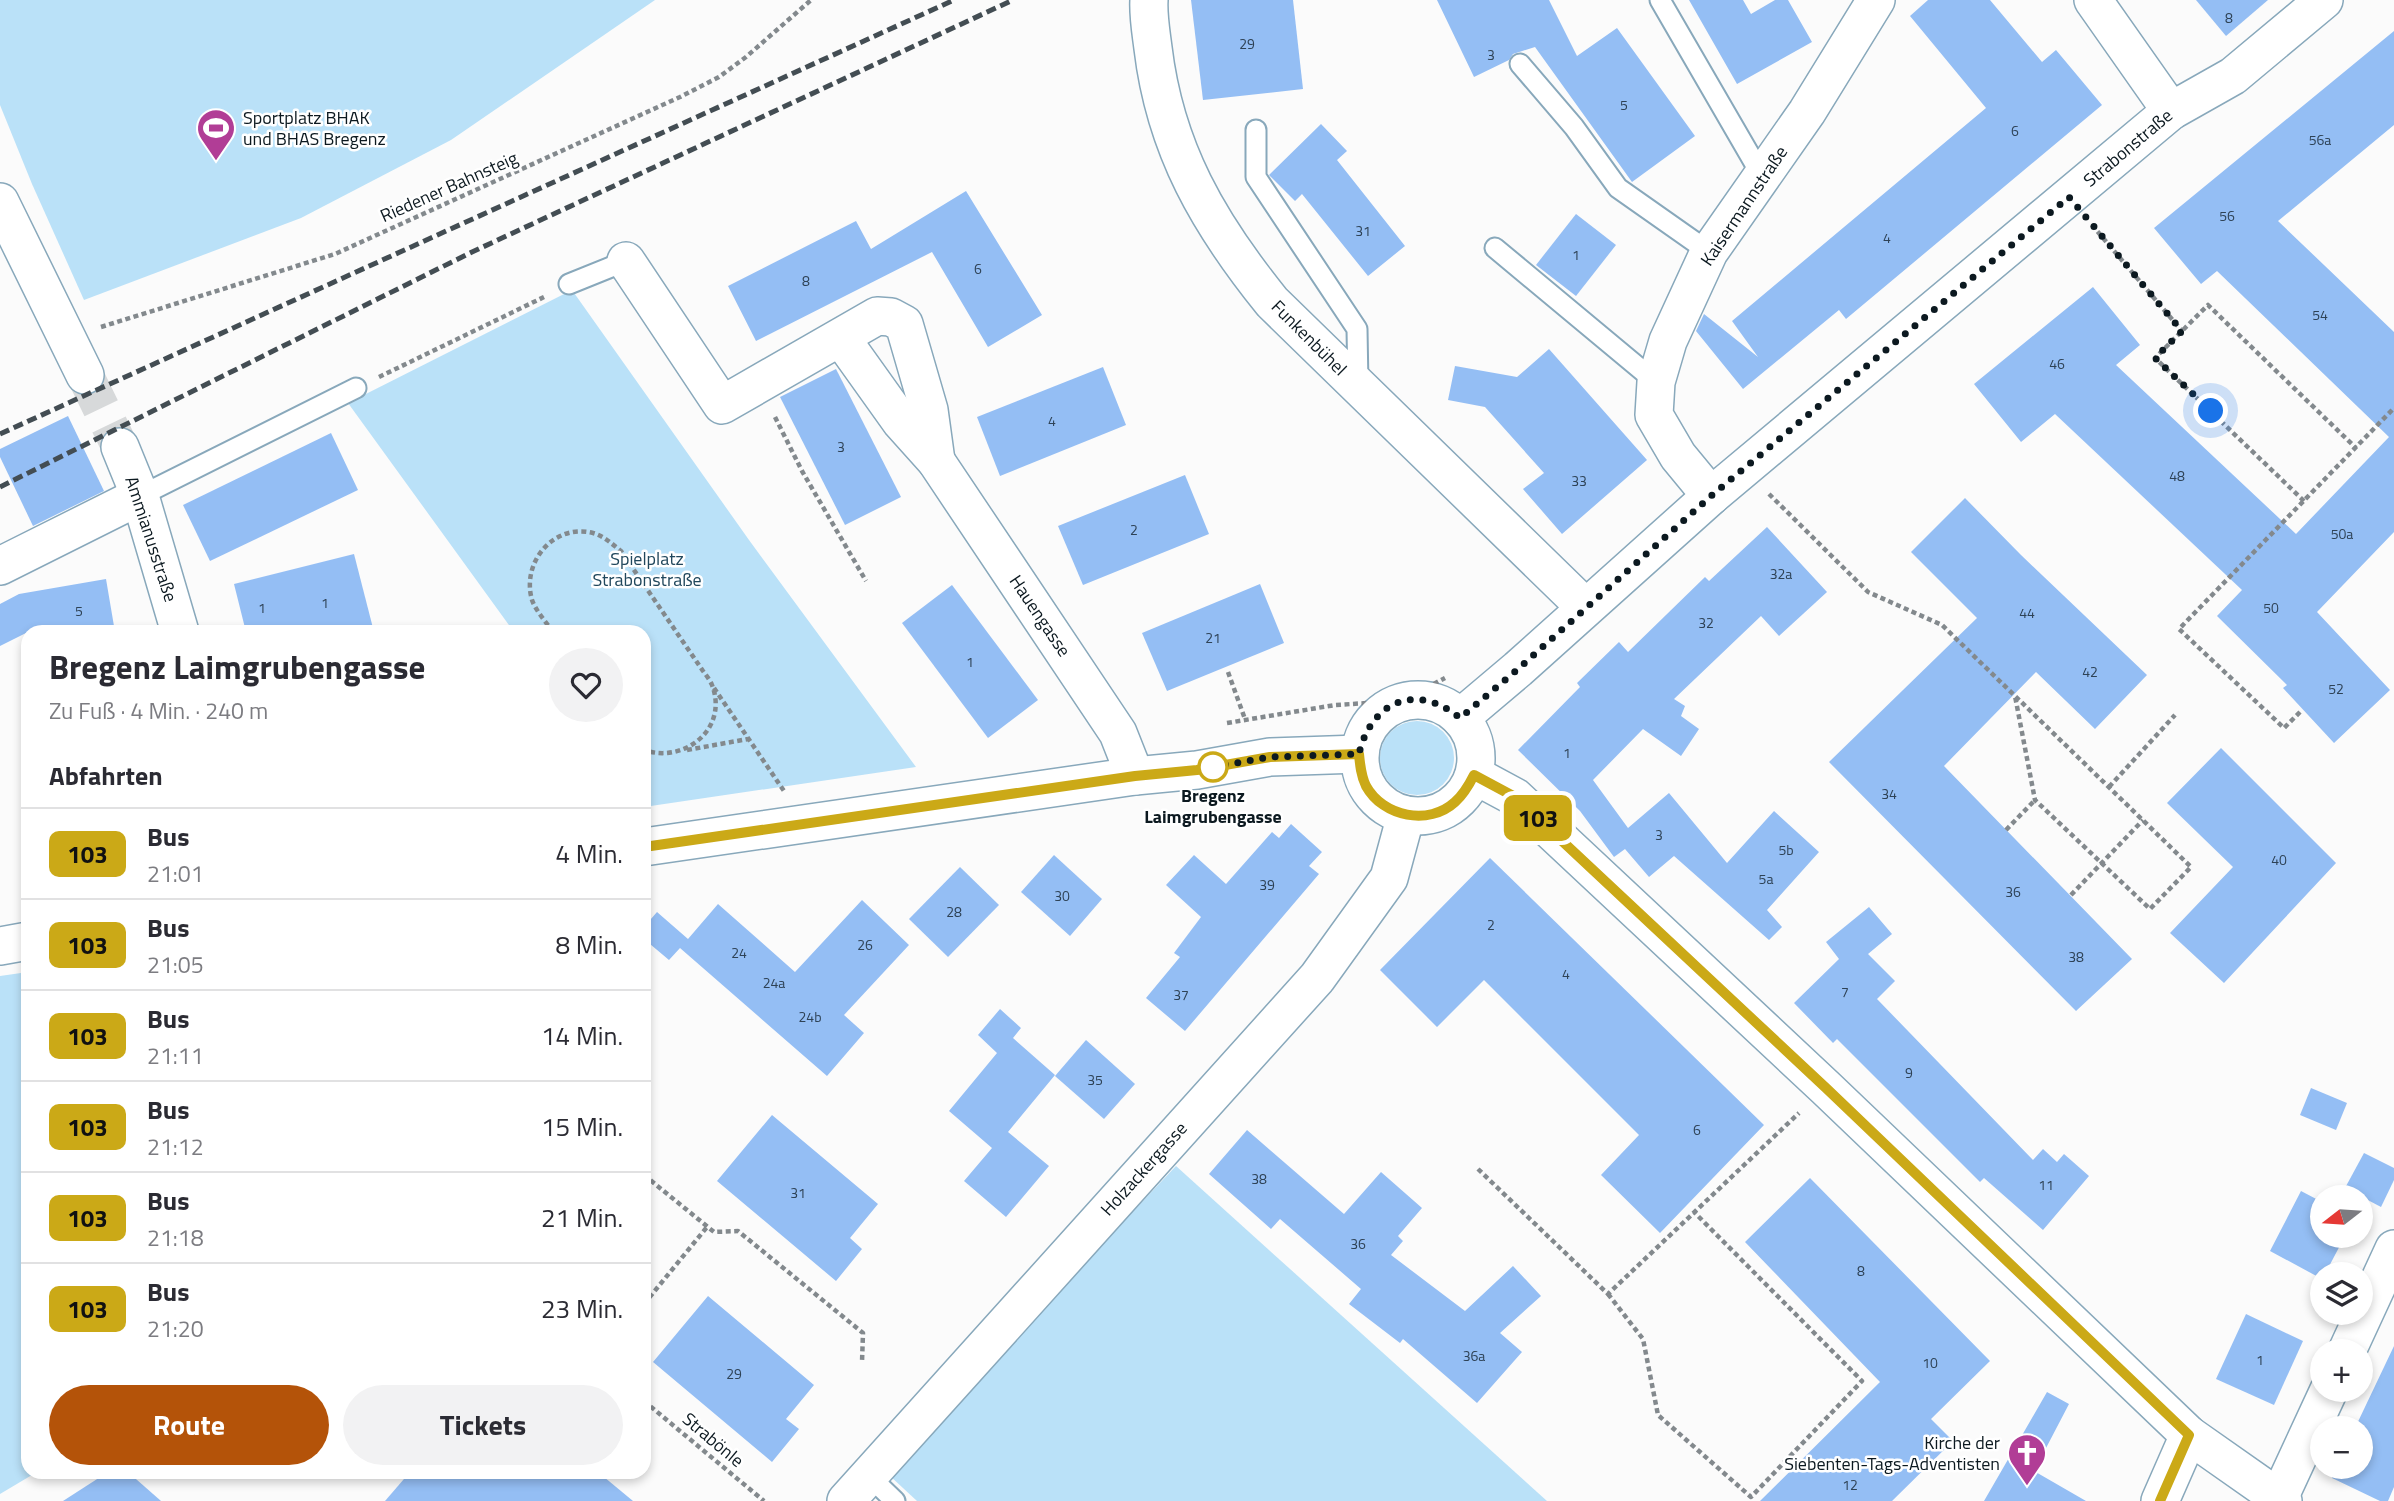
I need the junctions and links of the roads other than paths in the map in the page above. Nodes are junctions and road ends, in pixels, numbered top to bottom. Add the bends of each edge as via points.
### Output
1 (1660, 0) edge
2 (1876, 0) edge
3 (2093, 0) edge
4 (2324, 0) edge
5 (1149, 4) edge
6 (1520, 64) dead end
7 (2171, 111) junction
8 (1256, 130) dead end
9 (1762, 176) junction
10 (0, 202) edge
11 (1495, 248) dead end
12 (1709, 252) junction
13 (626, 261) joint
14 (569, 284) road end
15 (841, 338) junction
16 (85, 375) tunnel mouth
17 (1656, 382) junction
18 (1358, 386) junction
19 (356, 388) road end
20 (120, 447) tunnel mouth
21 (936, 461) junction
22 (140, 496) junction
23 (1711, 496) junction
24 (0, 566) edge
25 (1586, 607) junction
26 (178, 625) edge
27 (1460, 718) junction
28 (1359, 754) junction
29 (1474, 775) junction
30 (1135, 776) junction
31 (1406, 815) junction
32 (651, 846) edge
33 (21, 942) edge
34 (0, 946) edge
35 (2394, 1250) edge
36 (2353, 1339) edge
37 (2324, 1402) edge
38 (2189, 1435) junction
39 (857, 1488) edge
40 (2281, 1499) edge
41 (895, 1501) edge
42 (2160, 1501) edge

1 - 9 lane
2 - 9 street, Kaisermannstraße
3 - 7 street
4 - 7 street, Strabonstraße via 2233,76
5 - 18 street, Funkenbühel via 1165,113 1204,206 1237,259 1272,302
6 - 12 lane via 1618,188
7 - 23 street, Strabonstraße
8 - 18 lane via 1256,177 1357,329
9 - 12 street, Kaisermannstraße
10 - 16 street
11 - 17 lane
12 - 17 street, Kaisermannstraße via 1668,341
13 - 14 lane
13 - 15 street, Hauengasse via 722,405
15 - 21 street, Hauengasse via 901,422
15 - 21 street, Hauengasse via 877,316 904,324 929,410
17 - 23 street, Kaisermannstraße via 1654,415 1678,456
18 - 25 street, Funkenbühel
19 - 22 lane
20 - 22 street, Ammianusstraße
21 - 30 street, Hauengasse via 1118,733
22 - 24 street
22 - 26 street, Ammianusstraße
23 - 25 street, Strabonstraße
25 - 27 street, Strabonstraße
27 - 28 street via 1433,701 1401,701 1372,721
27 - 29 street via 1475,745
28 - 30 street via 1270,757
28 - 31 street via 1366,786 1390,809
29 - 31 street via 1466,790 1440,812
29 - 38 street via 1515,797
30 - 32 street
31 - 39 street, Holzackergasse via 1389,878 1317,978
33 - 34 street
35 - 36 street
37 - 40 street
38 - 40 street
38 - 42 street
39 - 41 lane

